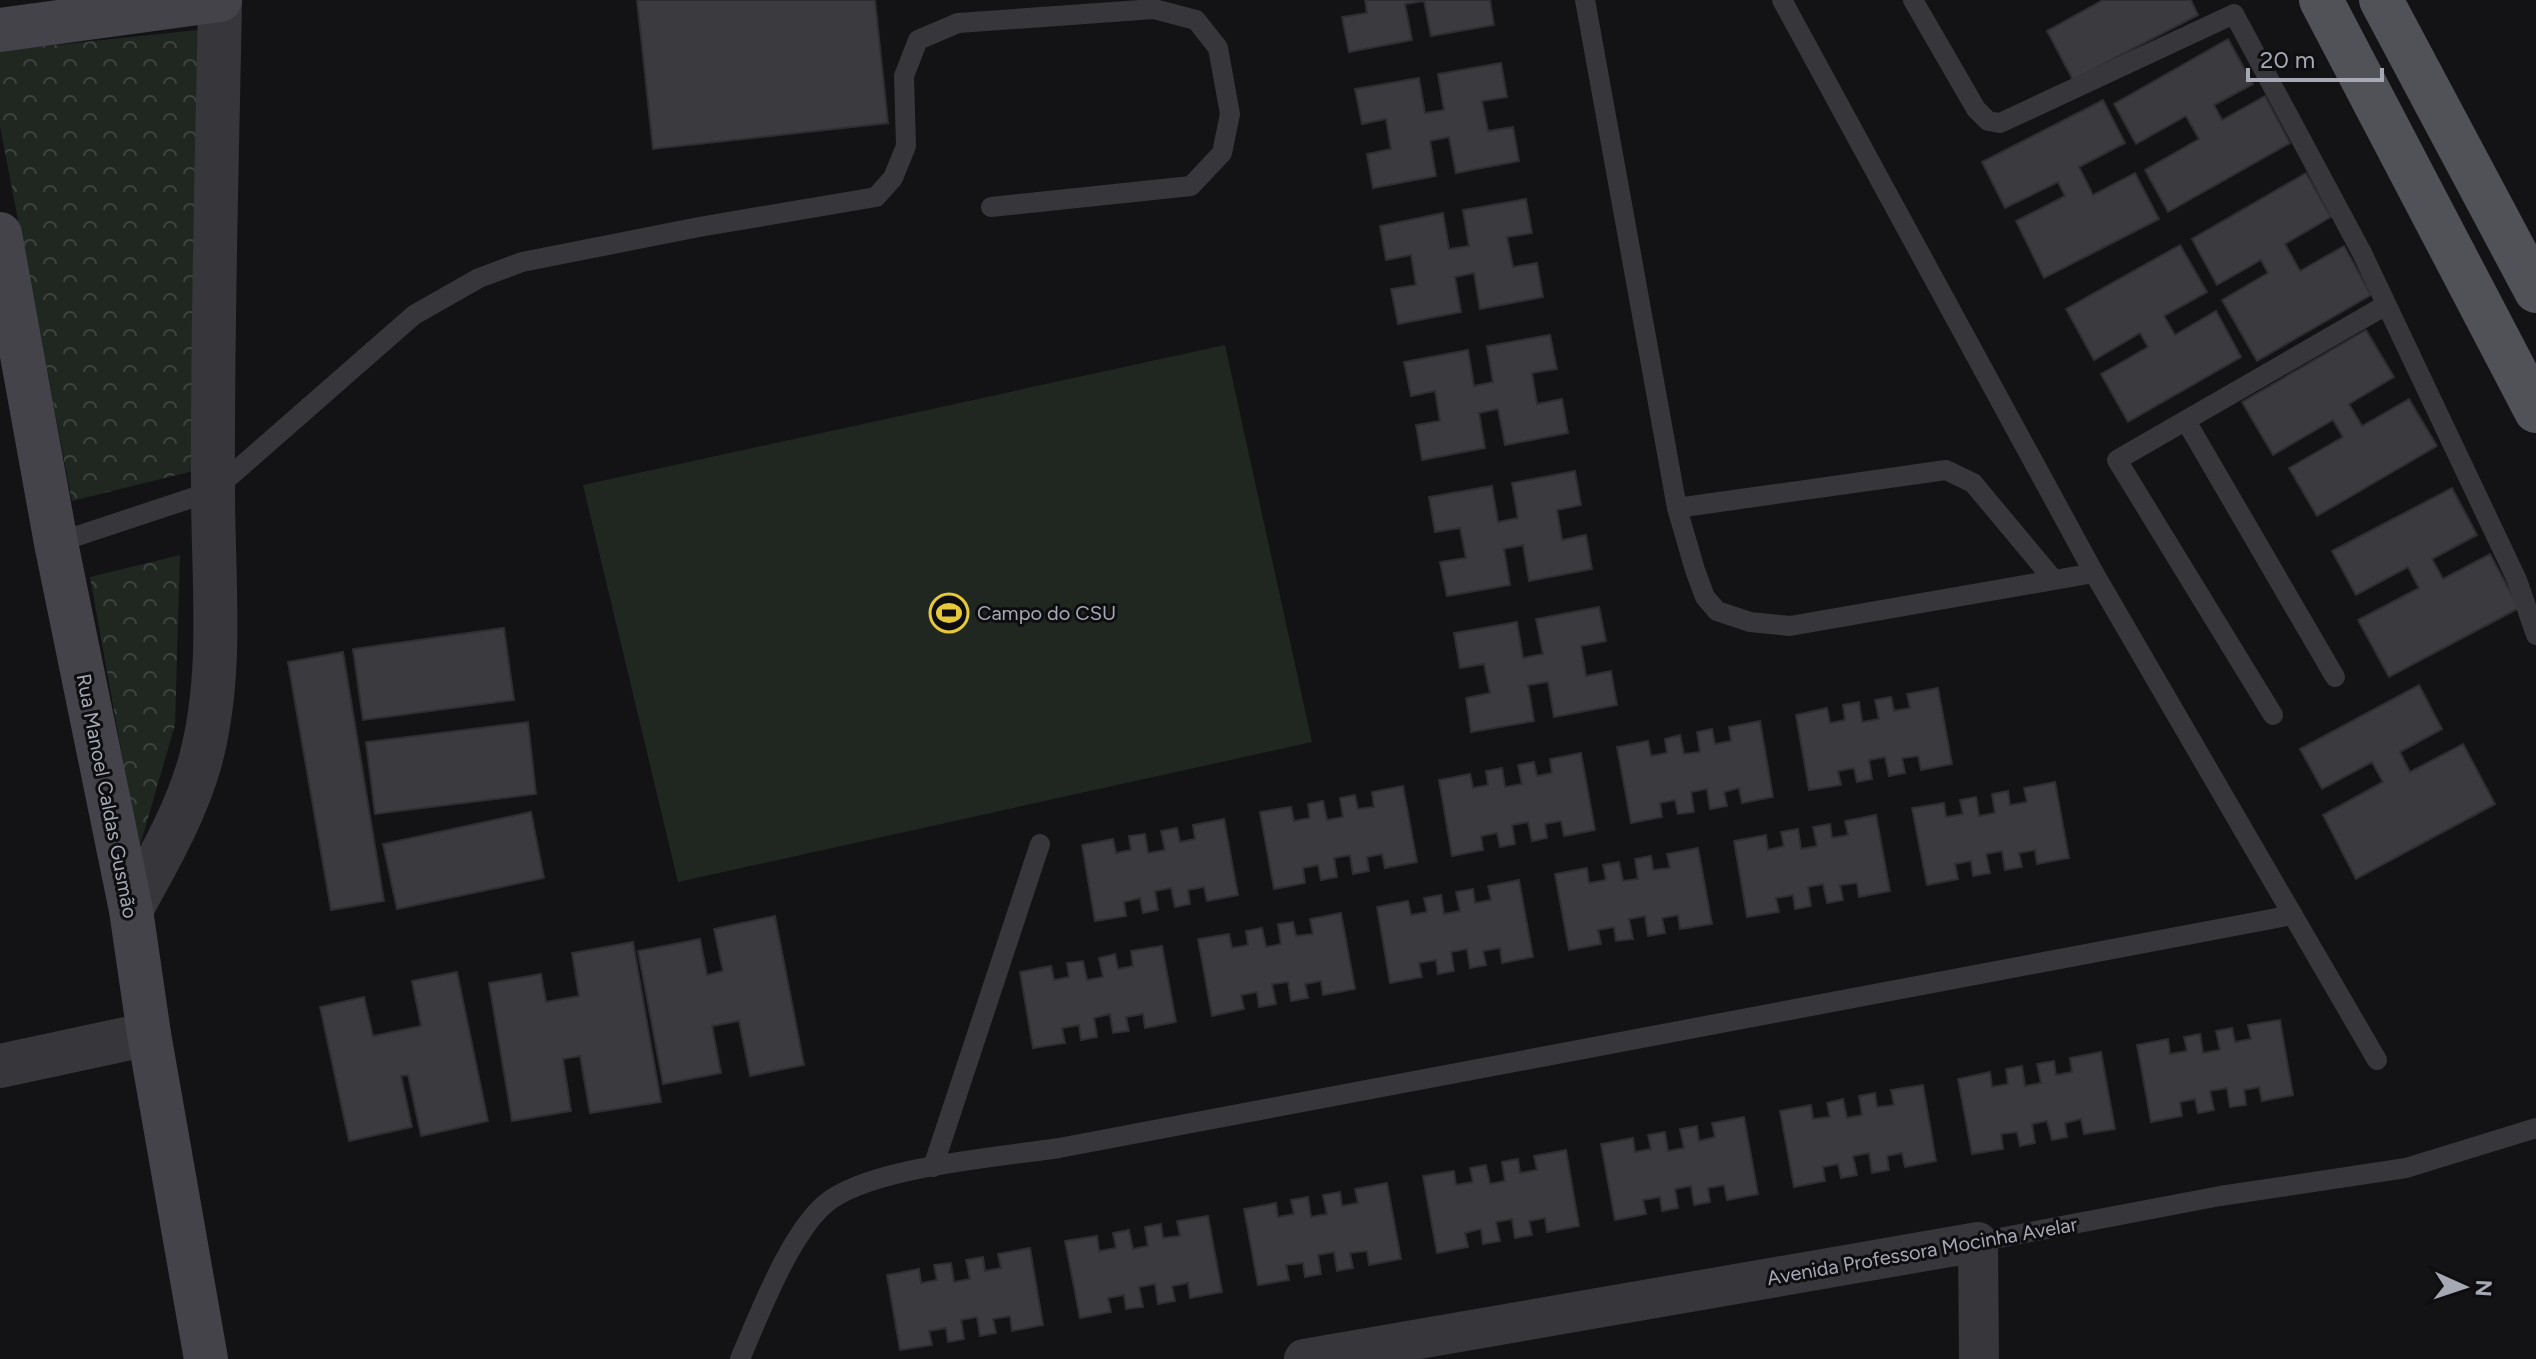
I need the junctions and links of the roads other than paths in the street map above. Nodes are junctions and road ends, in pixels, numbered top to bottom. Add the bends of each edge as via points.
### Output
1 (220, 0) edge
2 (1585, 0) edge
3 (1782, 0) edge
4 (1913, 0) edge
5 (2321, 0) edge
6 (2381, 0) edge
7 (0, 30) edge
8 (991, 207) dead end
9 (0, 234) edge
10 (2536, 291) edge
11 (2386, 305) junction
12 (2536, 411) edge
13 (2186, 421) junction
14 (213, 491) junction
15 (1677, 508) junction
16 (56, 543) junction
17 (2094, 573) junction
18 (2053, 579) junction
19 (2536, 635) edge
20 (2335, 677) dead end
21 (2273, 715) dead end
22 (1040, 844) dead end
23 (131, 910) junction
24 (2293, 915) junction
25 (149, 1034) junction
26 (2377, 1060) dead end
27 (0, 1066) edge
28 (2536, 1128) edge
29 (933, 1167) junction
30 (1978, 1242) junction
31 (1497, 1343) edge
32 (206, 1359) edge
33 (740, 1359) edge
34 (1304, 1359) edge
35 (1979, 1359) edge

1 - 7 main road
1 - 14 street
2 - 15 lane
3 - 17 lane
4 - 11 lane via 1976,109 1988,121 2000,123 2234,14
5 - 12 main road
6 - 10 main road
8 - 14 lane via 1191,186 1222,153 1230,114 1218,48 1196,20 1154,9 958,23 918,40 904,76 906,146 893,178 876,197 522,262 479,278 414,315
9 - 16 main road, Rua Manoel Caldas Gusmão
11 - 13 lane
11 - 19 lane via 2517,580
13 - 20 lane
13 - 21 lane via 2117,460
14 - 16 lane
14 - 23 street via 216,641 201,760 186,808
15 - 18 lane via 1946,470 1973,483
15 - 18 lane via 1705,597 1717,611 1750,622 1790,626
16 - 23 main road, Rua Manoel Caldas Gusmão
17 - 18 lane
17 - 24 lane
22 - 29 lane
23 - 25 main road, Rua Manoel Caldas Gusmão
24 - 26 lane
24 - 29 lane via 1059,1148
25 - 27 street
25 - 32 main road, Rua Manoel Caldas Gusmão
28 - 30 lane, Avenida Professora Mocinha Avelar via 2406,1168 2220,1196
29 - 33 lane via 853,1186 826,1203 796,1241
30 - 31 street, Avenida Professora Mocinha Avelar
30 - 35 street
31 - 34 street, Avenida Professora Mocinha Avelar

